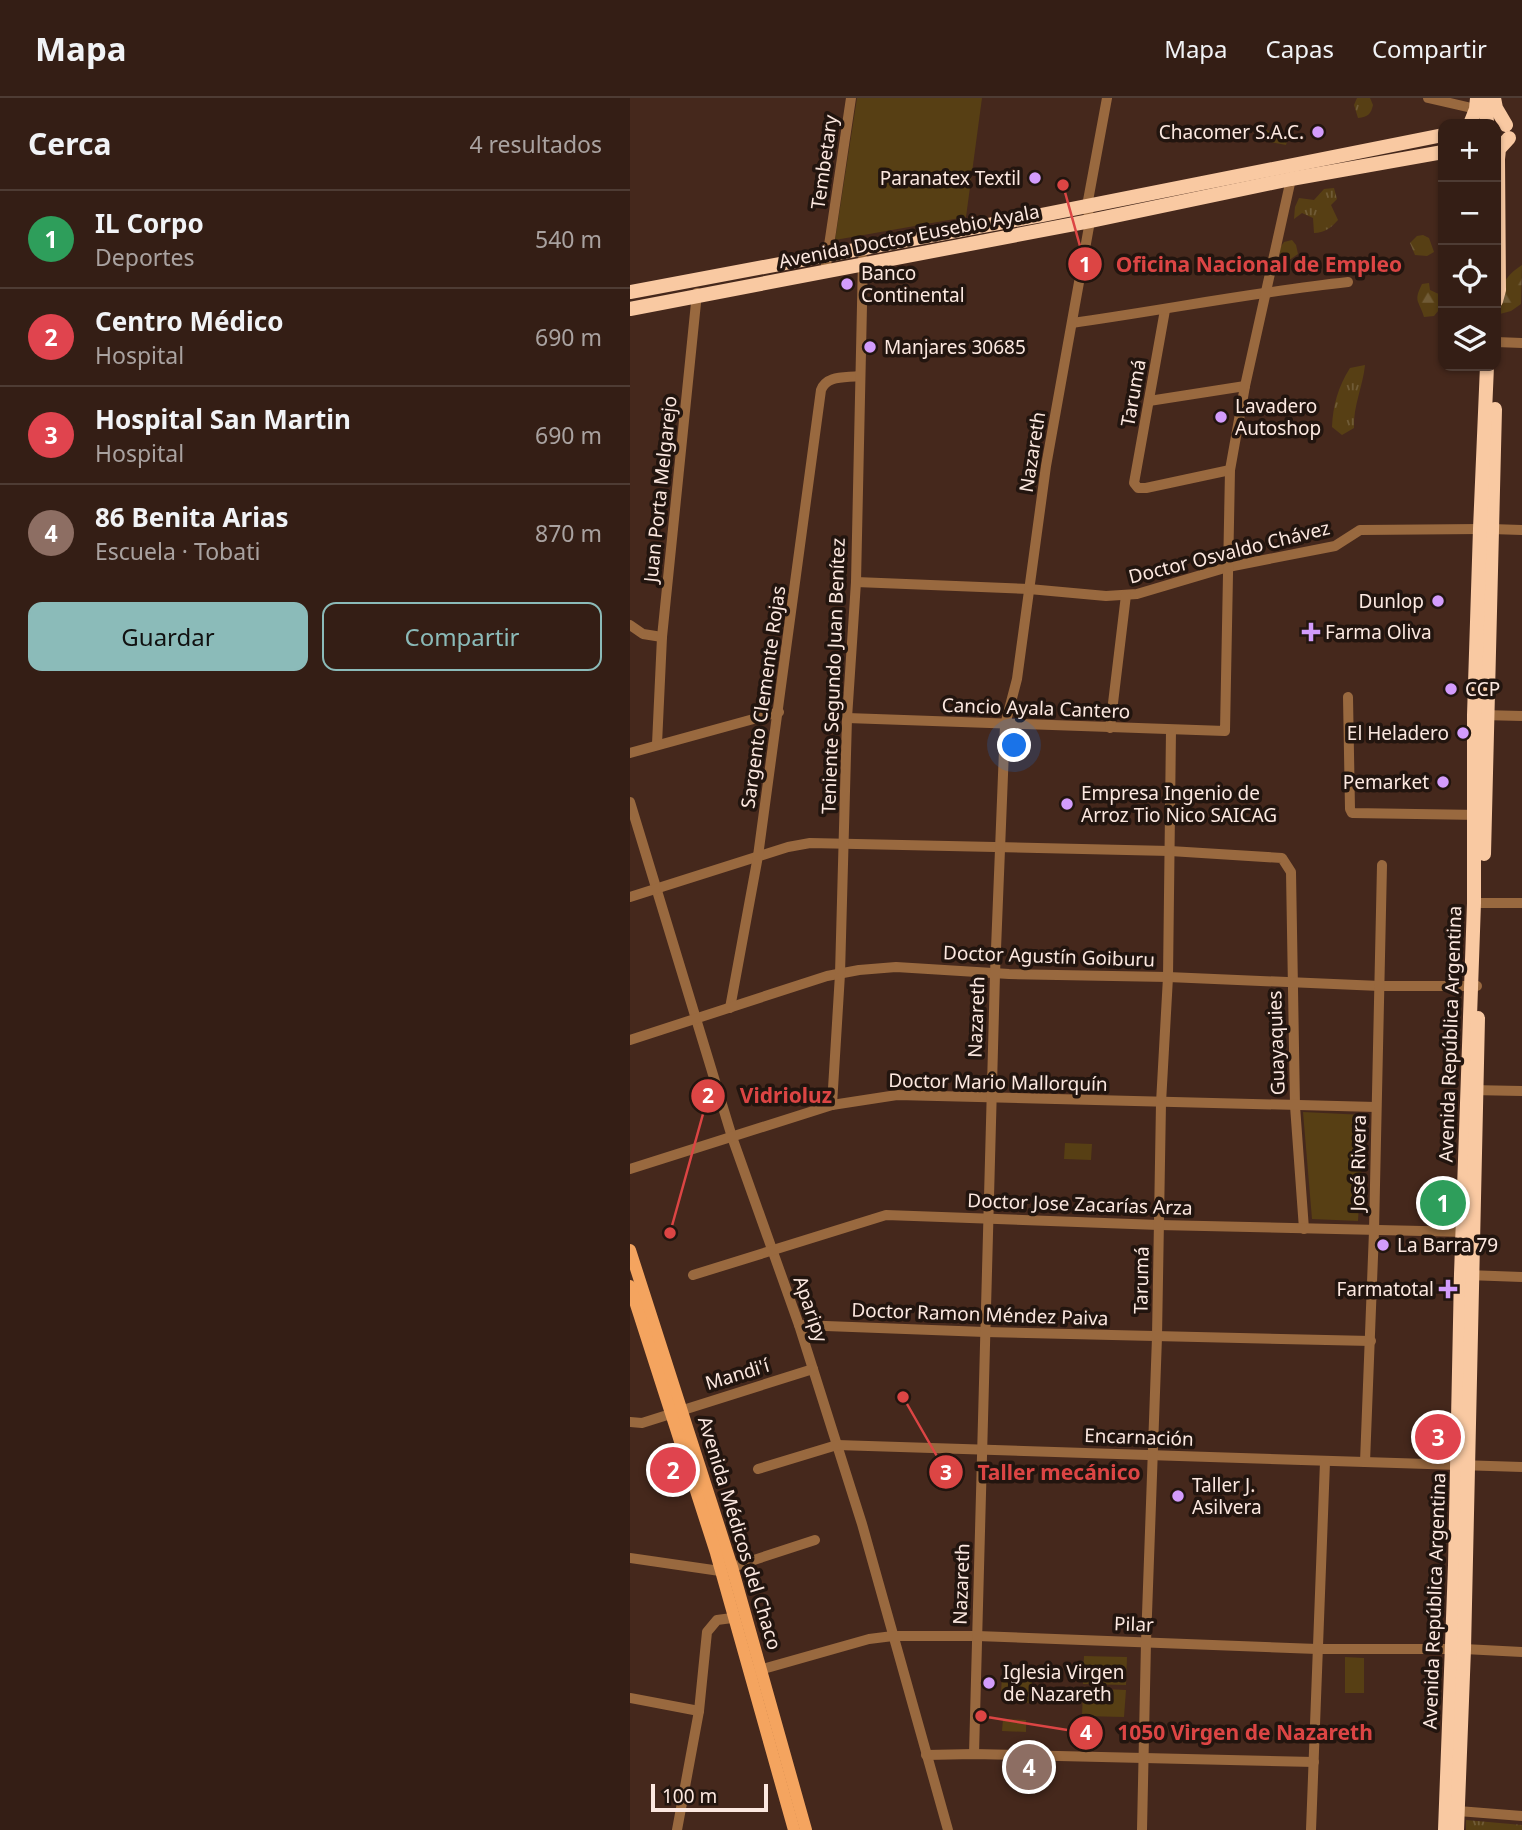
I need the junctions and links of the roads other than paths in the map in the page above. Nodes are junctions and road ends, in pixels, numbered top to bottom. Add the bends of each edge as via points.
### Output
1 (851, 98) edge
2 (1107, 98) edge
3 (1428, 98) edge
4 (1494, 98) edge
5 (1480, 101) edge
6 (1472, 119) edge
7 (1481, 119) edge
8 (1485, 119) edge
9 (1522, 122) edge
10 (1506, 133) edge
11 (1438, 136) edge
12 (1438, 153) edge
13 (1291, 179) junction
14 (1089, 213) junction
15 (1498, 245) edge
16 (863, 249) junction
17 (828, 256) junction
18 (863, 264) junction
19 (825, 272) junction
20 (699, 279) junction
21 (1348, 282) dead end
22 (1268, 291) junction
23 (630, 292) edge
24 (697, 295) junction
25 (630, 309) edge
26 (1166, 310) junction
27 (1072, 323) junction
28 (1501, 342) edge
29 (1522, 343) edge
30 (1488, 371) edge
31 (1494, 371) edge
32 (859, 376) junction
33 (1245, 386) junction
34 (1491, 396) junction
35 (1149, 401) junction
36 (1230, 470) junction
37 (1486, 529) junction
38 (1522, 530) edge
39 (1228, 567) junction
40 (856, 582) junction
41 (1029, 589) junction
42 (1126, 595) junction
43 (630, 625) edge
44 (662, 637) junction
45 (1348, 697) dead end
46 (779, 712) junction
47 (1481, 715) junction
48 (1522, 716) edge
49 (847, 718) junction
50 (1005, 724) junction
51 (1110, 728) junction
52 (1171, 730) junction
53 (657, 744) junction
54 (630, 753) edge
55 (630, 802) edge
56 (1480, 815) junction
57 (844, 842) junction
58 (1000, 847) junction
59 (1170, 851) junction
60 (758, 856) junction
61 (1382, 864) dead end
62 (657, 889) junction
63 (630, 897) edge
64 (1478, 903) junction
65 (1522, 903) edge
66 (840, 974) junction
67 (995, 974) junction
68 (1168, 977) junction
69 (1292, 983) junction
70 (1380, 986) junction
71 (1474, 986) junction
72 (730, 1008) junction
73 (698, 1019) junction
74 (630, 1040) edge
75 (1472, 1091) junction
76 (1522, 1091) edge
77 (991, 1097) junction
78 (1161, 1102) junction
79 (832, 1105) junction
80 (1295, 1106) junction
81 (1376, 1107) junction
82 (732, 1137) junction
83 (630, 1169) edge
84 (989, 1217) junction
85 (1159, 1225) junction
86 (1304, 1229) junction
87 (1374, 1231) junction
88 (1468, 1233) junction
89 (630, 1250) edge
90 (772, 1251) junction
91 (693, 1275) dead end
92 (1467, 1275) junction
93 (1522, 1277) edge
94 (630, 1286) edge
95 (799, 1325) junction
96 (985, 1332) junction
97 (1157, 1337) junction
98 (1371, 1341) junction
99 (813, 1369) junction
100 (677, 1412) junction
101 (630, 1422) edge
102 (837, 1445) junction
103 (983, 1449) junction
104 (1153, 1456) junction
105 (1325, 1462) junction
106 (1365, 1462) junction
107 (1463, 1465) junction
108 (1522, 1467) edge
109 (758, 1469) dead end
110 (815, 1540) dead end
111 (630, 1558) edge
112 (726, 1569) junction
113 (732, 1618) junction
114 (893, 1636) junction
115 (976, 1636) junction
116 (1146, 1642) junction
117 (1317, 1649) junction
118 (1458, 1649) junction
119 (1522, 1652) edge
120 (755, 1671) junction
121 (630, 1698) edge
122 (699, 1712) junction
123 (974, 1754) junction
124 (926, 1755) junction
125 (1143, 1757) junction
126 (1314, 1762) junction
127 (1458, 1811) junction
128 (1522, 1816) edge
129 (677, 1830) edge
130 (794, 1830) edge
131 (806, 1830) edge
132 (948, 1830) edge
133 (1142, 1830) edge
134 (1311, 1830) edge
135 (1445, 1830) edge
136 (1457, 1830) edge

1 - 17 street, Tembetary
2 - 14 street, Nazareth
3 - 5 street
4 - 10 highway
5 - 6 highway
5 - 7 highway
5 - 8 highway
9 - 10 highway
10 - 15 highway via 1497,159
11 - 14 highway, Avenida Doctor Eusebio Ayala
12 - 13 highway, Avenida Doctor Eusebio Ayala
13 - 14 highway, Avenida Doctor Eusebio Ayala
13 - 22 street
14 - 16 highway, Avenida Doctor Eusebio Ayala
14 - 18 highway, Avenida Doctor Eusebio Ayala
14 - 27 street, Nazareth
16 - 17 highway, Avenida Doctor Eusebio Ayala
16 - 18 street, Teniente Segundo Juan Benítez
17 - 19 street, Tembetary
17 - 20 highway, Avenida Doctor Eusebio Ayala
18 - 19 highway, Avenida Doctor Eusebio Ayala
18 - 32 street, Teniente Segundo Juan Benítez
19 - 24 highway, Avenida Doctor Eusebio Ayala
20 - 23 highway, Avenida Doctor Eusebio Ayala
20 - 24 street, Juan Porta Melgarejo
21 - 22 street
22 - 26 street
22 - 33 street
24 - 25 highway, Avenida Doctor Eusebio Ayala
24 - 44 street, Juan Porta Melgarejo
26 - 27 street
26 - 35 street, Tarumá
27 - 41 street, Nazareth
28 - 29 street
30 - 34 highway, Avenida República Argentina
31 - 34 highway, Avenida República Argentina
32 - 40 street, Teniente Segundo Juan Benítez
32 - 46 street, Sargento Clemente Rojas via 832,379 821,390
33 - 35 street
33 - 36 street
34 - 37 highway, Avenida República Argentina
35 - 36 street, Tarumá via 1134,483 1138,488
36 - 39 street
37 - 38 street, Doctor Osvaldo Chávez
37 - 39 street, Doctor Osvaldo Chávez via 1360,530 1335,546
37 - 47 highway, Avenida República Argentina
39 - 42 street, Doctor Osvaldo Chávez
39 - 52 street, Cancio Ayala Cantero via 1224,731
40 - 41 street, Doctor Osvaldo Chávez
40 - 49 street, Teniente Segundo Juan Benítez
41 - 42 street, Doctor Osvaldo Chávez
41 - 50 street, Nazareth via 1017,679
42 - 51 street
43 - 44 street via 643,634
44 - 53 street, Juan Porta Melgarejo
45 - 56 street via 1352,813
46 - 53 street
46 - 60 street, Sargento Clemente Rojas
47 - 48 street
47 - 56 highway, Avenida República Argentina
49 - 50 street, Cancio Ayala Cantero
49 - 57 street, Teniente Segundo Juan Benítez
50 - 51 street, Cancio Ayala Cantero
50 - 58 street, Nazareth
51 - 52 street, Cancio Ayala Cantero
52 - 59 street, Tarumá
53 - 54 street
55 - 62 street, Aparipy
56 - 64 highway, Avenida República Argentina
57 - 58 street
57 - 60 street via 810,843
57 - 66 street, Teniente Segundo Juan Benítez
58 - 59 street
58 - 67 street, Nazareth
59 - 68 street, Tarumá
59 - 69 street, Guayaquies via 1282,858 1291,872
60 - 62 street
60 - 72 street, Sargento Clemente Rojas
61 - 70 street, José Rivera
62 - 63 street
62 - 73 street, Aparipy
64 - 65 street
64 - 71 highway, Avenida República Argentina
66 - 67 street, Doctor Agustín Goiburu via 896,967
66 - 72 street, Doctor Agustín Goiburu
66 - 79 street, Teniente Segundo Juan Benítez
67 - 68 street, Doctor Agustín Goiburu
67 - 77 street, Nazareth
68 - 69 street, Doctor Agustín Goiburu
68 - 78 street, Tarumá
69 - 70 street, Doctor Agustín Goiburu
69 - 80 street, Guayaquies
70 - 71 street, Doctor Agustín Goiburu
70 - 81 street, José Rivera
71 - 75 highway, Avenida República Argentina
72 - 73 street, Doctor Agustín Goiburu
73 - 74 street, Doctor Agustín Goiburu
73 - 82 street, Aparipy
75 - 76 street
75 - 88 highway, Avenida República Argentina
77 - 78 street, Doctor Mario Mallorquín
77 - 79 street, Doctor Mario Mallorquín via 897,1095
77 - 84 street, Nazareth
78 - 80 street, Doctor Mario Mallorquín
78 - 85 street, Tarumá
79 - 82 street, Doctor Mario Mallorquín
80 - 81 street, Doctor Mario Mallorquín
80 - 86 street, Guayaquies
81 - 87 street, José Rivera
82 - 83 street, Doctor Mario Mallorquín
82 - 90 street, Aparipy
84 - 85 street, Doctor Jose Zacarías Arza
84 - 90 street, Doctor Jose Zacarías Arza via 886,1214
84 - 96 street, Nazareth
85 - 86 street, Doctor Jose Zacarías Arza
85 - 97 street, Tarumá
86 - 87 street, Doctor Jose Zacarías Arza
87 - 88 street, Doctor Jose Zacarías Arza
87 - 98 street, José Rivera
88 - 92 highway, Avenida República Argentina
89 - 100 main road, Avenida Médicos del Chaco
90 - 91 street, Doctor Jose Zacarías Arza
90 - 95 street, Aparipy
92 - 93 street
92 - 107 highway, Avenida República Argentina
94 - 100 main road, Avenida Médicos del Chaco
95 - 96 street, Doctor Ramon Méndez Paiva
95 - 99 street, Aparipy
96 - 97 street, Doctor Ramon Méndez Paiva
96 - 103 street, Nazareth
97 - 98 street, Doctor Ramon Méndez Paiva
97 - 104 street, Tarumá
98 - 106 street, José Rivera
99 - 100 street, Mandi'í
99 - 102 street, Aparipy
100 - 101 street, Mandi'í
100 - 112 main road, Avenida Médicos del Chaco
102 - 103 street, Encarnación
102 - 109 street, Encarnación
102 - 114 street, Aparipy
103 - 104 street, Encarnación
103 - 115 street, Nazareth
104 - 105 street, Encarnación
104 - 116 street, Tarumá
105 - 106 street, Encarnación
105 - 117 street
106 - 107 street, Encarnación
107 - 108 street, Encarnación
107 - 118 highway, Avenida República Argentina
110 - 112 street
111 - 112 street
112 - 113 main road, Avenida Médicos del Chaco
112 - 120 main road, Avenida Médicos del Chaco
113 - 120 main road, Avenida Médicos del Chaco
113 - 122 street via 717,1620 707,1632
114 - 115 street, Pilar
114 - 120 street, Pilar
114 - 124 street, Aparipy
115 - 116 street, Pilar
115 - 123 street, Nazareth
116 - 117 street, Pilar
116 - 125 street, Tarumá
117 - 118 street, Pilar
117 - 126 street
118 - 119 street, Pilar
118 - 127 highway, Avenida República Argentina
118 - 135 highway, Avenida República Argentina
120 - 130 main road, Avenida Médicos del Chaco
120 - 131 main road, Avenida Médicos del Chaco
121 - 122 street
122 - 129 street
123 - 124 street
123 - 125 street
124 - 132 street, Aparipy
125 - 126 street
125 - 133 street, Tarumá
126 - 134 street
127 - 128 street
127 - 136 highway, Avenida República Argentina

